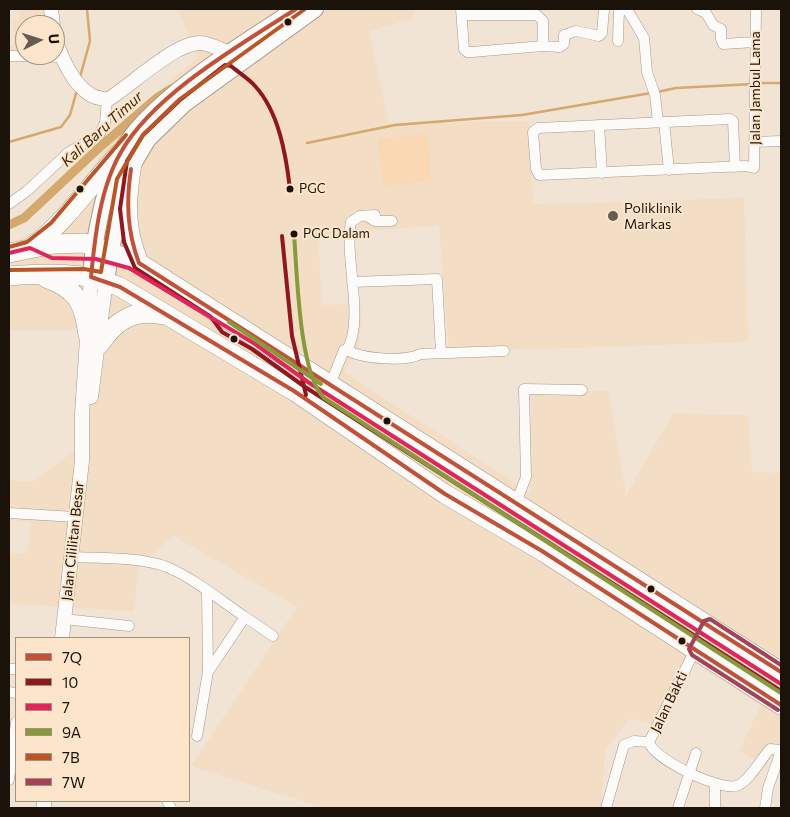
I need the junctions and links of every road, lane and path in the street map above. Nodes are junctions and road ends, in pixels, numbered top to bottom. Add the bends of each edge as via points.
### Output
1 (296, 9) edge
2 (315, 9) edge
3 (604, 9) edge
4 (621, 9) edge
5 (697, 9) edge
6 (756, 9) edge
7 (461, 12) edge
8 (491, 12) edge
9 (618, 41) dead end
10 (755, 42) junction
11 (543, 46) junction
12 (230, 53) junction
13 (65, 61) edge
14 (106, 100) junction
15 (661, 122) junction
16 (599, 125) junction
17 (781, 141) edge
18 (754, 142) junction
19 (127, 158) junction
20 (735, 166) junction
21 (669, 170) junction
22 (602, 173) junction
23 (9, 204) edge
24 (392, 221) dead end
25 (30, 248) junction
26 (9, 253) edge
27 (101, 262) junction
28 (140, 263) junction
29 (37, 275) junction
30 (9, 276) edge
31 (352, 282) junction
32 (170, 317) junction
33 (93, 340) junction
34 (347, 350) junction
35 (504, 352) dead end
36 (440, 354) junction
37 (330, 385) junction
38 (582, 390) dead end
39 (516, 503) junction
40 (9, 513) edge
41 (75, 517) junction
42 (71, 557) junction
43 (207, 592) junction
44 (245, 617) junction
45 (64, 619) junction
46 (709, 625) junction
47 (129, 626) dead end
48 (273, 636) dead end
49 (62, 637) edge
50 (695, 650) junction
51 (208, 672) junction
52 (781, 672) edge
53 (781, 705) edge
54 (15, 729) edge
55 (197, 736) dead end
56 (649, 742) junction
57 (781, 750) edge
58 (696, 753) dead end
59 (9, 769) edge
60 (690, 773) junction
61 (9, 780) edge
62 (715, 784) junction
63 (606, 808) edge
64 (678, 808) edge
65 (715, 808) edge
66 (765, 808) edge

1 - 12 main road
2 - 19 main road via 184,104
3 - 11 street via 601,35 568,32 564,35 563,45
4 - 9 street
4 - 15 street via 628,10 644,38 647,72
5 - 10 street via 706,13 713,25 721,29 723,44
6 - 10 street, Jalan Jambul Lama
7 - 8 street
7 - 11 street via 463,44 467,52
8 - 11 street via 537,15 541,18
10 - 18 street, Jalan Jambul Lama
12 - 14 street via 201,42 189,45 172,53
12 - 19 main road via 141,124
13 - 14 street via 82,88 92,96
14 - 23 street via 105,123 99,135 69,152
15 - 16 street
15 - 20 street via 732,119
15 - 21 street
16 - 22 street
16 - 22 street via 538,128 533,134 539,174
17 - 18 street
18 - 20 street, Jalan Jambul Lama via 754,168
19 - 25 highway via 99,175 61,222
19 - 27 main road via 105,195
19 - 28 highway via 126,209 130,241
20 - 21 street
21 - 22 street
24 - 31 street via 375,221 371,215 357,217 351,222 348,246
25 - 26 highway
25 - 27 highway via 84,243
27 - 28 highway
27 - 29 highway
27 - 32 highway
27 - 33 street, Jalan Cililitan Besar
28 - 37 highway
29 - 30 highway
29 - 33 highway via 74,293
31 - 34 street via 353,332
31 - 36 street via 437,279
32 - 33 highway via 146,312 124,318
32 - 50 highway via 294,392 445,494 542,551
33 - 41 street, Jalan Cililitan Besar
34 - 36 street via 361,357 411,358 420,354
34 - 37 street via 344,350
35 - 36 street
37 - 39 highway
38 - 39 street via 524,389 526,478
39 - 46 highway
40 - 41 street
41 - 42 street, Jalan Cililitan Besar
42 - 43 street via 165,566
42 - 45 street, Jalan Cililitan Besar
43 - 44 street
43 - 51 street
44 - 48 street
44 - 51 street
45 - 47 street
45 - 49 street, Jalan Cililitan Besar
46 - 50 highway
46 - 52 highway
50 - 53 highway
50 - 56 street, Jalan Bakti
51 - 55 street
54 - 59 street
56 - 60 street, Jalan Bakti via 654,750
56 - 63 street via 634,741 624,745
57 - 62 street, Jalan Bakti via 770,749 747,779 738,785
57 - 66 street, Jalan Bakti
58 - 60 street
59 - 61 street
60 - 62 street, Jalan Bakti
60 - 64 street
62 - 65 street

